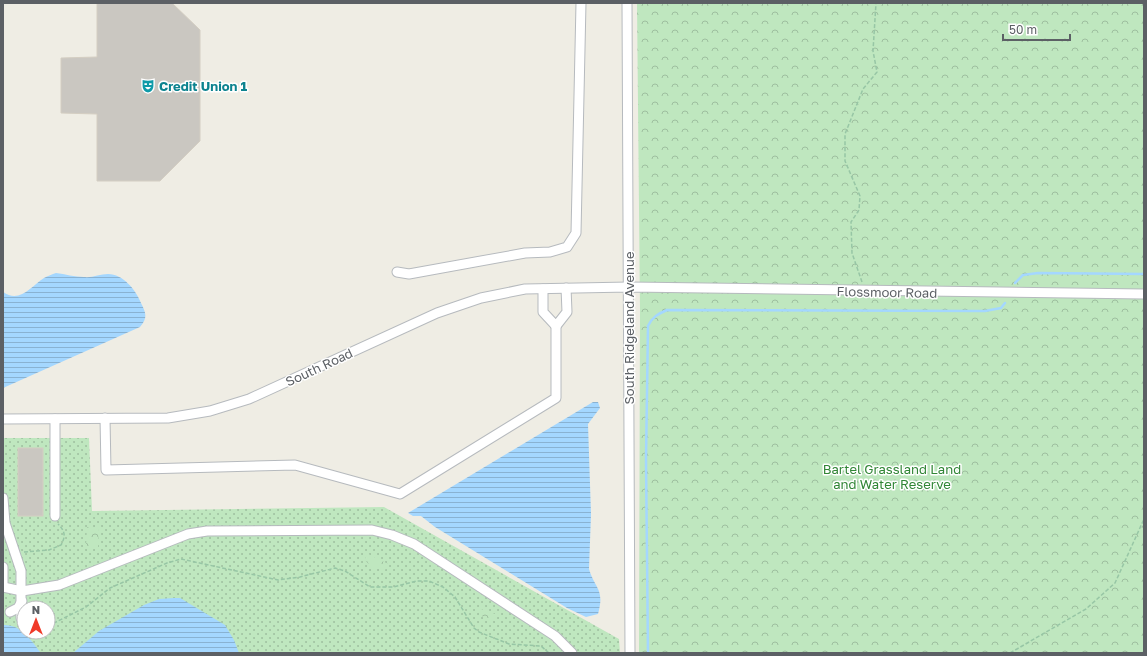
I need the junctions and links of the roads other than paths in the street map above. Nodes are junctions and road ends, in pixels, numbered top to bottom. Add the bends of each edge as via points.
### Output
1 (581, 3) edge
2 (627, 3) edge
3 (397, 272) dead end
4 (629, 287) junction
5 (543, 288) junction
6 (566, 288) junction
7 (1144, 294) edge
8 (556, 326) junction
9 (105, 418) junction
10 (55, 419) junction
11 (3, 420) edge
12 (3, 498) edge
13 (3, 511) edge
14 (55, 516) road end
15 (3, 568) edge
16 (3, 587) edge
17 (22, 591) junction
18 (3, 592) edge
19 (22, 600) edge
20 (16, 609) edge
21 (10, 612) dead end
22 (572, 653) edge
23 (630, 653) edge

1 - 3 street via 576,233 567,247 550,252 525,253 409,274
2 - 4 street, South Ridgeland Avenue
4 - 6 street, South Road
4 - 7 street, Flossmoor Road
4 - 23 street, South Ridgeland Avenue
5 - 6 street, South Road
5 - 8 street via 543,312
5 - 9 street, South Road via 481,298 437,313 249,399 210,411 168,418
6 - 8 street via 567,312
8 - 9 street via 556,398 400,494 294,465 106,470
9 - 10 street, South Road
10 - 11 street, South Road
10 - 14 street
12 - 13 street
13 - 17 street via 22,571
15 - 16 street
16 - 17 street
17 - 18 street
17 - 19 street
17 - 22 street via 59,585 188,534 207,531 372,530 414,544 555,636
20 - 21 street

